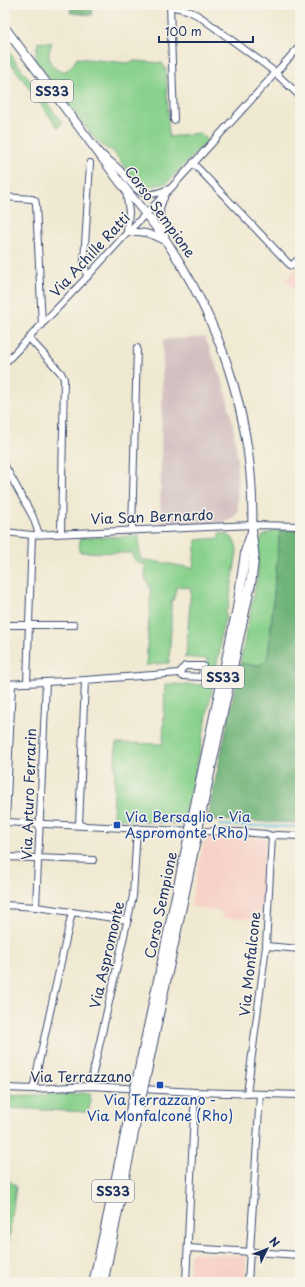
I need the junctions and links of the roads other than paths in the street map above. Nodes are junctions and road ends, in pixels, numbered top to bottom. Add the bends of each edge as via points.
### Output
1 (170, 5) edge
2 (5, 28) edge
3 (300, 46) edge
4 (275, 73) junction
5 (300, 96) edge
6 (174, 120) dead end
7 (99, 153) junction
8 (90, 163) dead end
9 (193, 163) junction
10 (171, 188) junction
11 (126, 189) junction
12 (5, 197) edge
13 (145, 214) junction
14 (127, 233) junction
15 (167, 241) junction
16 (300, 258) edge
17 (87, 277) junction
18 (42, 325) junction
19 (29, 338) junction
20 (137, 348) dead end
21 (5, 363) edge
22 (5, 466) edge
23 (300, 526) edge
24 (252, 529) junction
25 (132, 530) junction
26 (5, 532) edge
27 (61, 533) junction
28 (35, 535) junction
29 (5, 624) edge
30 (29, 625) junction
31 (74, 625) dead end
32 (180, 673) dead end
33 (85, 680) junction
34 (46, 682) junction
35 (27, 683) junction
36 (5, 684) edge
37 (12, 684) junction
38 (5, 822) edge
39 (40, 824) junction
40 (79, 825) junction
41 (138, 828) junction
42 (272, 836) junction
43 (300, 836) edge
44 (5, 857) edge
45 (39, 858) junction
46 (93, 860) dead end
47 (5, 905) edge
48 (36, 907) junction
49 (72, 912) junction
50 (128, 920) junction
51 (266, 946) junction
52 (300, 950) edge
53 (90, 1086) junction
54 (5, 1088) edge
55 (33, 1089) junction
56 (195, 1092) junction
57 (248, 1094) junction
58 (260, 1094) junction
59 (300, 1095) edge
60 (136, 1100) junction
61 (188, 1248) junction
62 (250, 1252) junction
63 (300, 1255) edge
64 (94, 1282) edge
65 (103, 1282) edge
66 (186, 1282) edge
67 (248, 1282) edge

1 - 4 street via 192,12
1 - 6 street
2 - 7 main road, Corso Sempione / SS33
3 - 4 street, Via Achille Ratti
4 - 5 street
4 - 9 street, Via Achille Ratti
7 - 10 street via 141,192 153,194
7 - 11 main road, Corso Sempione / SS33
8 - 17 street via 84,262
9 - 10 street, Via Achille Ratti
9 - 16 street via 291,266
10 - 13 street, Via Achille Ratti
10 - 15 street via 160,204 159,212
11 - 13 main road, Corso Sempione / SS33
11 - 14 street via 129,212
12 - 18 street via 35,200
13 - 14 street, Via Achille Ratti
13 - 15 main road, Corso Sempione / SS33
14 - 15 street via 141,232
14 - 17 street, Via Achille Ratti
15 - 24 main road, Corso Sempione / SS33 via 197,293 227,362 242,421 250,468
17 - 18 street, Via Achille Ratti
18 - 19 street, Via Achille Ratti
19 - 21 street, Via Achille Ratti
19 - 27 street via 61,372 64,379
20 - 25 street
22 - 28 street via 33,517
23 - 24 street, Via San Bernardo
24 - 25 street, Via San Bernardo
24 - 60 highway, Corso Sempione / SS33, bridge via 254,555 251,581
25 - 27 street, Via San Bernardo
26 - 28 street, Via San Bernardo
27 - 28 street, Via San Bernardo
28 - 30 street
29 - 30 street
30 - 31 street
30 - 35 street
32 - 33 street
33 - 34 street
33 - 40 street
34 - 35 street
34 - 39 street, Via Arturo Ferrarin
35 - 37 street
36 - 37 street
37 - 38 street
38 - 39 street
39 - 40 street
39 - 45 street, Via Arturo Ferrarin
40 - 41 street
41 - 42 street via 258,833
41 - 50 street, Via Aspromonte via 133,896
42 - 43 street
42 - 51 street, Via Monfalcone
44 - 45 street
45 - 46 street
45 - 48 street, Via Arturo Ferrarin
47 - 48 street
48 - 49 street
49 - 50 street
49 - 55 street
50 - 53 street, Via Aspromonte
51 - 52 street
51 - 57 street, Via Monfalcone
53 - 55 street, Via Terrazzano
53 - 56 street, Via Terrazzano
54 - 55 street, Via Terrazzano
56 - 57 street, Via Terrazzano
56 - 61 street
57 - 58 street, Via Terrazzano
58 - 59 street, Via Terrazzano
58 - 62 street
60 - 64 highway, Corso Sempione / SS33
60 - 65 highway, Corso Sempione / SS33
61 - 62 street
61 - 66 street
62 - 63 street
62 - 67 street

